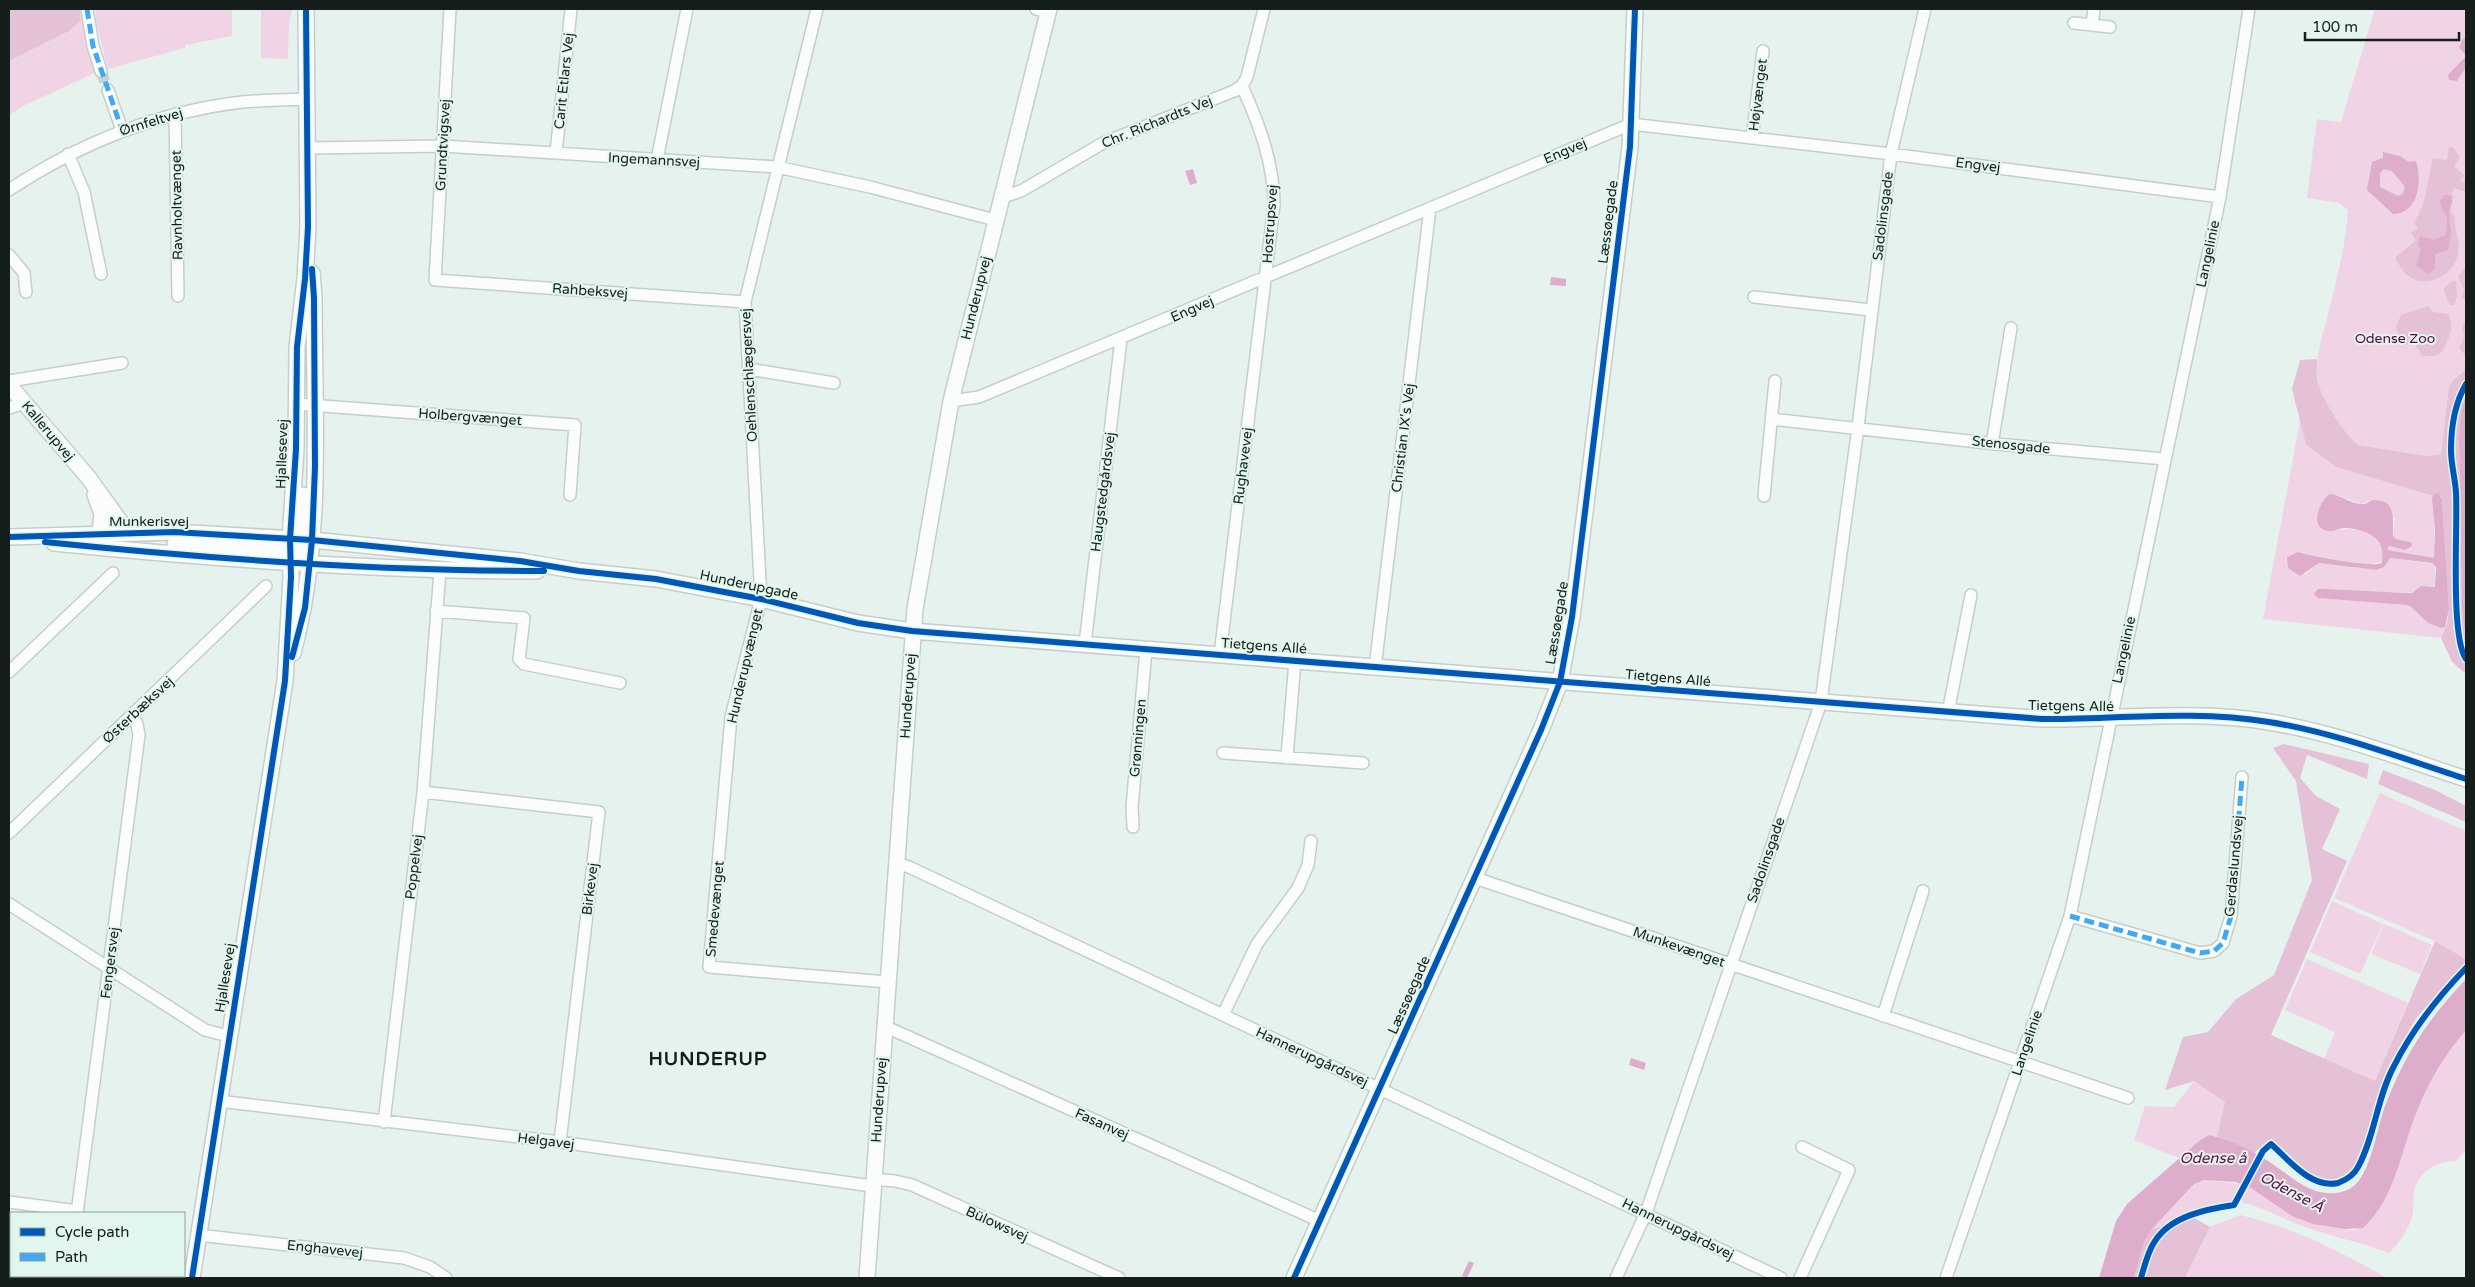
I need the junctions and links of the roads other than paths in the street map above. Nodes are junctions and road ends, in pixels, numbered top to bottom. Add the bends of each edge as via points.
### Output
1 (87, 9) edge
2 (306, 9) edge
3 (450, 9) edge
4 (571, 9) edge
5 (688, 9) edge
6 (817, 9) edge
7 (1264, 9) edge
8 (1636, 9) edge
9 (1925, 9) edge
10 (2094, 9) edge
11 (2249, 9) edge
12 (1044, 10) edge
13 (2074, 23) dead end
14 (2092, 25) junction
15 (2110, 27) dead end
16 (1763, 51) dead end
17 (101, 71) tunnel mouth
18 (1242, 86) junction
19 (108, 90) tunnel mouth
20 (307, 99) junction
21 (175, 114) junction
22 (1632, 124) junction
23 (122, 130) junction
24 (1752, 138) junction
25 (443, 146) junction
26 (308, 148) junction
27 (556, 153) junction
28 (68, 154) junction
29 (1891, 154) junction
30 (658, 160) junction
31 (777, 168) junction
32 (9, 190) edge
33 (1002, 194) junction
34 (2220, 197) junction
35 (1430, 208) junction
36 (995, 220) junction
37 (308, 227) junction
38 (9, 255) edge
39 (101, 274) dead end
40 (1266, 277) junction
41 (435, 280) joint
42 (26, 292) dead end
43 (178, 296) dead end
44 (1754, 297) dead end
45 (745, 302) junction
46 (1871, 310) junction
47 (2011, 328) dead end
48 (1121, 339) junction
49 (122, 364) dead end
50 (748, 369) junction
51 (1775, 381) dead end
52 (9, 383) edge
53 (834, 383) dead end
54 (951, 400) junction
55 (24, 402) junction
56 (314, 405) junction
57 (9, 408) edge
58 (296, 410) junction
59 (1772, 419) junction
60 (1858, 427) junction
61 (1992, 444) junction
62 (2164, 459) junction
63 (88, 477) junction
64 (570, 495) dead end
65 (1764, 496) dead end
66 (127, 532) junction
67 (100, 533) junction
68 (9, 537) edge
69 (301, 551) junction
70 (440, 571) junction
71 (578, 571) junction
72 (114, 573) dead end
73 (266, 586) dead end
74 (1971, 595) dead end
75 (761, 599) junction
76 (436, 611) junction
77 (912, 631) junction
78 (1084, 644) junction
79 (1146, 650) junction
80 (1220, 655) junction
81 (1295, 661) junction
82 (1376, 668) junction
83 (9, 672) edge
84 (285, 681) junction
85 (1560, 682) junction
86 (620, 683) dead end
87 (1821, 702) junction
88 (1948, 712) junction
89 (132, 715) junction
90 (2110, 719) junction
91 (1223, 753) dead end
92 (1286, 758) junction
93 (728, 763) joint
94 (1363, 763) dead end
95 (2417, 763) junction
96 (2242, 777) dead end
97 (2466, 779) edge
98 (2466, 787) edge
99 (423, 792) junction
100 (1133, 827) dead end
101 (9, 833) edge
102 (1311, 841) dead end
103 (896, 863) junction
104 (1475, 878) junction
105 (1924, 891) dead end
106 (9, 904) edge
107 (2070, 916) junction
108 (1730, 964) junction
109 (109, 969) junction
110 (887, 982) junction
111 (1223, 1015) junction
112 (1883, 1016) junction
113 (884, 1026) junction
114 (228, 1036) junction
115 (2020, 1062) junction
116 (1381, 1089) junction
117 (2128, 1098) dead end
118 (219, 1102) junction
119 (384, 1122) junction
120 (560, 1142) junction
121 (1802, 1147) dead end
122 (873, 1182) junction
123 (9, 1202) edge
124 (78, 1212) edge
125 (1646, 1213) junction
126 (1320, 1221) junction
127 (198, 1235) junction
128 (192, 1278) edge
129 (446, 1278) edge
130 (867, 1278) edge
131 (1119, 1278) edge
132 (1294, 1278) edge
133 (1616, 1278) edge
134 (1781, 1278) edge
135 (1800, 1278) edge
136 (1946, 1278) edge

1 - 17 street
2 - 20 main road, Hjallesevej
3 - 25 street, Grundtvigsvej
4 - 27 street, Carit Etlars Vej
5 - 30 street
6 - 31 street, Oehlenschlægersvej
7 - 18 street
8 - 22 main road, Læssøegade
9 - 29 street, Sadolinsgade
10 - 14 street
11 - 34 street, Langelinie
12 - 33 main road, Hunderupvej
13 - 14 street
14 - 15 street
16 - 24 street, Højvænget
18 - 33 street, Chr. Richardts Vej via 1103,143 1030,187 1009,195
18 - 40 street, Hostrupsvej via 1270,158 1274,180
19 - 23 street
20 - 21 street, Ørnfeltvej via 243,102
20 - 26 main road, Hjallesevej
21 - 23 street, Ørnfeltvej
21 - 43 street, Ravnholtvænget
22 - 24 street, Engvej
22 - 35 street, Engvej
22 - 85 main road, Læssøegade via 1572,618
23 - 28 street, Ørnfeltvej
24 - 29 street, Engvej
25 - 26 street, Ingemannsvej
25 - 27 street, Ingemannsvej
25 - 41 street, Grundtvigsvej
26 - 37 main road, Hjallesevej
27 - 30 street, Ingemannsvej
28 - 32 street, Ørnfeltvej
28 - 39 street via 84,192
29 - 34 street, Engvej
29 - 46 street, Sadolinsgade
30 - 31 street, Ingemannsvej
31 - 36 street, Ingemannsvej via 870,187
31 - 45 street, Oehlenschlægersvej
33 - 36 main road, Hunderupvej
34 - 62 street, Langelinie
35 - 40 street, Engvej
35 - 82 street, Christian IX's Vej
36 - 54 main road, Hunderupvej
37 - 56 main road, Hjallesevej via 314,298
37 - 58 main road, Hjallesevej via 297,347
38 - 42 street via 24,273
40 - 48 street, Engvej
40 - 80 street, Rughavevej
41 - 45 street, Rahbeksvej
44 - 46 street
45 - 50 street, Oehlenschlægersvej
46 - 60 street, Sadolinsgade
47 - 61 street
48 - 54 street, Engvej via 979,397
48 - 78 street, Haugstedgårdsvej
49 - 52 street
50 - 53 street
50 - 75 street, Oehlenschlægersvej
51 - 59 street
52 - 55 main road, Kallerupvej
54 - 77 main road, Hunderupvej
55 - 57 street
55 - 63 main road, Kallerupvej
56 - 58 street, Holbergvænget
56 - 64 street, Holbergvænget via 575,425
56 - 69 main road, Hjallesevej
58 - 69 main road, Hjallesevej
59 - 60 street
59 - 65 street
60 - 61 street, Stenosgade
60 - 87 street, Sadolinsgade
61 - 62 street, Stenosgade
62 - 90 street, Langelinie
63 - 66 main road, Kallerupvej
63 - 67 main road, Kallerupvej via 101,508
66 - 67 main road, Munkerisvej
66 - 69 main road, Munkerisvej via 174,532
67 - 68 main road, Munkerisvej
68 - 69 main road, Munkerisvej via 130,550
69 - 70 main road, Hunderupgade
69 - 71 main road, Hunderupgade via 437,562 452,554
69 - 84 main road, Hjallesevej
69 - 84 main road, Hjallesevej via 304,608
70 - 71 main road, Hunderupgade
70 - 76 street, Poppelvej
71 - 75 main road, Hunderupgade via 656,579
72 - 83 street
73 - 89 street, Østerbæksvej
74 - 88 street
75 - 77 main road, Hunderupgade via 858,623
75 - 93 street, Hunderupvænget via 731,717
76 - 86 street via 524,618 519,659 524,664
76 - 99 street, Poppelvej
77 - 78 main road, Tietgens Allé
77 - 103 main road, Hunderupvej
78 - 79 main road, Tietgens Allé
79 - 80 main road, Tietgens Allé
79 - 100 street, Grønningen
80 - 81 main road, Tietgens Allé
81 - 82 main road, Tietgens Allé
81 - 92 street
82 - 85 main road, Tietgens Allé
84 - 114 main road, Hjallesevej
85 - 87 main road, Tietgens Allé
85 - 104 main road, Læssøegade
87 - 88 main road, Tietgens Allé
87 - 108 street, Sadolinsgade
88 - 90 main road, Tietgens Allé via 2042,719
89 - 101 street, Østerbæksvej
89 - 109 street, Fengersvej via 138,724 138,735
90 - 95 main road, Tietgens Allé via 2201,716 2269,722 2337,736
90 - 107 street, Langelinie
91 - 92 street
92 - 94 street
93 - 110 street, Smedevænget via 709,967
95 - 97 main road, Tietgens Allé
95 - 98 main road, Tietgens Allé
96 - 107 street, Gerdaslundsvej via 2231,916 2219,947 2200,953
99 - 119 street, Poppelvej
99 - 120 street, Birkevej via 599,812
102 - 111 street via 1308,865 1298,888 1257,944
103 - 110 main road, Hunderupvej
103 - 111 street, Hannerupgårdsvej
104 - 108 street, Munkevænget
104 - 116 main road, Læssøegade
105 - 112 street
106 - 109 street
107 - 115 street, Langelinie
108 - 112 street, Munkevænget
108 - 125 street, Sadolinsgade
109 - 114 street via 205,1030
109 - 124 street, Fengersvej
110 - 113 main road, Hunderupvej
111 - 116 street, Hannerupgårdsvej
112 - 115 street, Munkevænget
113 - 122 main road, Hunderupvej
113 - 126 street, Fasanvej
114 - 118 main road, Hjallesevej
115 - 117 street, Munkevænget
115 - 136 street, Langelinie
116 - 125 street, Hannerupgårdsvej
116 - 126 main road, Læssøegade
118 - 119 street, Helgavej
118 - 127 main road, Hjallesevej
119 - 120 street, Helgavej
120 - 122 street, Helgavej
121 - 135 street via 1849,1170
122 - 130 main road, Hunderupvej
122 - 131 street, Bülowsvej via 895,1181 912,1186
123 - 124 street
125 - 133 street, Sadolinsgade
125 - 134 street, Hannerupgårdsvej
126 - 132 main road, Læssøegade
127 - 128 main road, Hjallesevej
127 - 129 street, Enghavevej via 404,1258 430,1267

